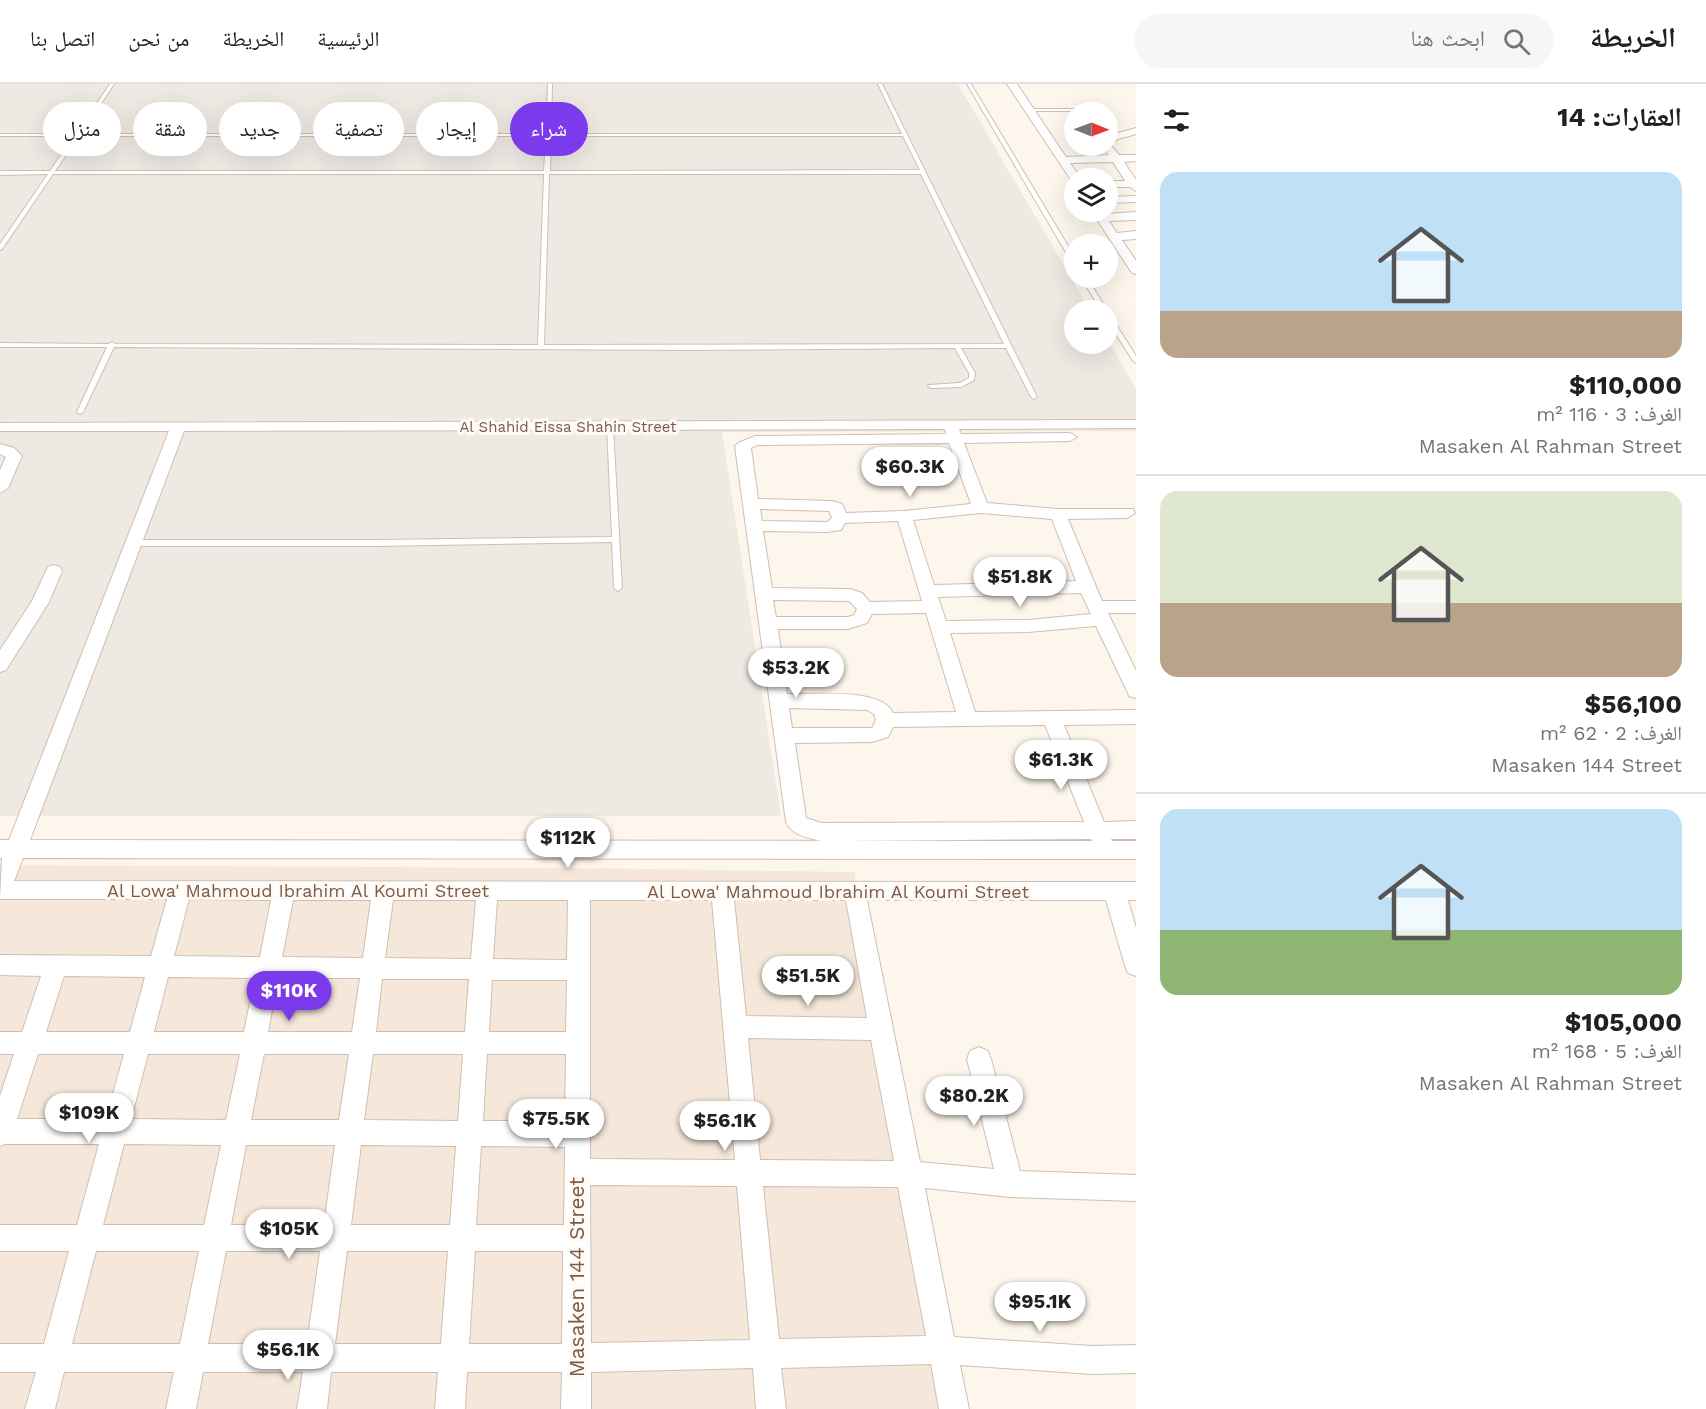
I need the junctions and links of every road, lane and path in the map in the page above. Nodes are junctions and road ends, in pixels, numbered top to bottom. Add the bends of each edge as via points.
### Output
1 (112, 84) edge
2 (550, 84) edge
3 (880, 84) edge
4 (969, 84) edge
5 (1012, 84) edge
6 (100, 102) edge
7 (549, 102) edge
8 (1030, 110) junction
9 (1064, 110) edge
10 (1136, 130) edge
11 (510, 134) edge
12 (588, 134) edge
13 (0, 135) edge
14 (43, 135) edge
15 (121, 135) edge
16 (903, 135) junction
17 (1118, 135) edge
18 (1064, 154) edge
19 (63, 156) edge
20 (548, 156) edge
21 (1060, 156) junction
22 (1114, 156) edge
23 (1136, 158) edge
24 (1116, 159) junction
25 (1070, 168) edge
26 (548, 171) junction
27 (922, 172) junction
28 (0, 173) edge
29 (51, 173) junction
30 (1118, 179) edge
31 (1133, 180) edge
32 (1136, 199) edge
33 (1118, 200) edge
34 (1118, 216) edge
35 (1136, 216) edge
36 (1136, 235) edge
37 (1118, 237) edge
38 (1118, 241) edge
39 (1064, 244) edge
40 (0, 248) edge
41 (1132, 256) edge
42 (1136, 270) edge
43 (1118, 332) edge
44 (112, 344) junction
45 (0, 345) edge
46 (957, 346) junction
47 (1008, 346) junction
48 (541, 347) junction
49 (1136, 361) edge
50 (930, 386) dead end
51 (1034, 397) dead end
52 (80, 412) dead end
53 (1136, 424) edge
54 (0, 427) edge
55 (178, 427) junction
56 (610, 427) junction
57 (953, 432) junction
58 (1136, 437) edge
59 (0, 449) edge
60 (0, 488) edge
61 (751, 504) junction
62 (981, 508) junction
63 (1133, 512) edge
64 (1058, 514) junction
65 (904, 516) junction
66 (840, 518) junction
67 (753, 526) junction
68 (616, 539) junction
69 (134, 543) junction
70 (54, 571) dead end
71 (1087, 587) junction
72 (618, 588) dead end
73 (764, 594) junction
74 (931, 599) junction
75 (1136, 607) edge
76 (866, 608) junction
77 (1099, 613) junction
78 (768, 622) junction
79 (940, 627) junction
80 (8, 642) edge
81 (0, 664) edge
82 (1136, 691) edge
83 (778, 702) junction
84 (1136, 717) edge
85 (1052, 718) junction
86 (968, 719) junction
87 (886, 720) junction
88 (785, 736) junction
89 (1136, 830) edge
90 (1102, 840) junction
91 (8, 849) edge
92 (1136, 850) edge
93 (0, 890) edge
94 (180, 891) junction
95 (284, 891) junction
96 (383, 891) junction
97 (487, 891) junction
98 (722, 891) junction
99 (1125, 891) edge
100 (579, 892) junction
101 (855, 892) junction
102 (0, 965) edge
103 (56, 966) junction
104 (1136, 966) edge
105 (160, 967) junction
106 (268, 968) junction
107 (372, 968) junction
108 (482, 969) junction
109 (578, 970) junction
110 (735, 1028) junction
111 (881, 1029) junction
112 (0, 1043) edge
113 (30, 1043) junction
114 (139, 1043) junction
115 (254, 1043) junction
116 (363, 1043) junction
117 (476, 1043) junction
118 (578, 1043) junction
119 (979, 1059) dead end
120 (0, 1132) edge
121 (115, 1132) junction
122 (236, 1133) junction
123 (350, 1133) junction
124 (470, 1134) junction
125 (577, 1134) junction
126 (577, 1172) junction
127 (749, 1173) junction
128 (909, 1174) junction
129 (1010, 1184) junction
130 (1136, 1188) edge
131 (0, 1238) edge
132 (86, 1238) junction
133 (215, 1238) junction
134 (336, 1238) junction
135 (462, 1238) junction
136 (577, 1238) junction
137 (943, 1350) junction
138 (766, 1354) junction
139 (0, 1358) edge
140 (54, 1358) junction
141 (191, 1358) junction
142 (319, 1358) junction
143 (454, 1358) junction
144 (576, 1358) junction
145 (1136, 1359) edge
146 (40, 1409) edge
147 (181, 1409) edge
148 (312, 1409) edge
149 (450, 1409) edge
150 (576, 1409) edge
151 (771, 1409) edge
152 (954, 1409) edge

1 - 6 lane
2 - 7 lane
3 - 16 lane
4 - 39 lane
5 - 8 street
8 - 9 lane
8 - 21 street
10 - 17 street
11 - 15 lane
12 - 16 lane
13 - 14 lane
16 - 27 lane
18 - 21 street
19 - 29 lane
20 - 26 lane
21 - 24 street
21 - 25 street
22 - 24 street
23 - 24 street
24 - 31 street
26 - 27 lane
26 - 29 lane
26 - 48 lane
27 - 47 lane
28 - 29 lane
29 - 40 lane
30 - 31 street
32 - 33 street
34 - 35 street
36 - 37 street
38 - 41 street
41 - 42 street
43 - 49 lane
44 - 45 lane
44 - 48 lane
44 - 52 lane
46 - 47 lane
46 - 48 lane
46 - 50 lane via 972,379 961,385
47 - 51 lane
53 - 57 street, Al Shahid Eissa Shahin Street
54 - 55 street, Al Shahid Eissa Shahin Street
55 - 56 street, Al Shahid Eissa Shahin Street
55 - 69 street
56 - 57 street, Al Shahid Eissa Shahin Street
56 - 68 lane
57 - 58 street
57 - 61 street via 749,441 742,450
57 - 62 street
59 - 60 street via 14,456
61 - 66 street via 832,506
61 - 67 street
62 - 64 street
62 - 65 street
63 - 64 street
64 - 71 street
65 - 66 street
65 - 74 street
66 - 67 street via 835,526 827,527
67 - 73 street
68 - 69 lane
68 - 72 lane
69 - 91 street
70 - 80 street via 40,602
71 - 74 street
71 - 77 street
73 - 76 street via 850,595
73 - 78 street
74 - 76 street
74 - 79 street
75 - 77 street
76 - 78 street via 861,619 848,623
77 - 79 street via 1028,626
77 - 82 street
78 - 83 street
79 - 86 street
80 - 81 street
83 - 87 street via 870,703 882,710
83 - 88 street
84 - 85 street
85 - 86 street
85 - 90 street
86 - 87 street
87 - 88 street via 881,732 872,735
88 - 90 street via 796,822 811,831
89 - 90 street
90 - 91 street
90 - 92 street
91 - 93 street
93 - 94 street, Al Lowa' Mahmoud Ibrahim Al Koumi Street
94 - 95 street, Al Lowa' Mahmoud Ibrahim Al Koumi Street
94 - 105 street
95 - 96 street, Al Lowa' Mahmoud Ibrahim Al Koumi Street
95 - 106 street
96 - 97 street, Al Lowa' Mahmoud Ibrahim Al Koumi Street
96 - 107 street
97 - 100 street, Al Lowa' Mahmoud Ibrahim Al Koumi Street
97 - 108 street
98 - 100 street, Al Lowa' Mahmoud Ibrahim Al Koumi Street
98 - 101 street, Al Lowa' Mahmoud Ibrahim Al Koumi Street
98 - 110 street
99 - 101 street, Al Lowa' Mahmoud Ibrahim Al Koumi Street
99 - 104 street
100 - 109 street, Masaken 144 Street
101 - 111 street
102 - 103 street
103 - 105 street
103 - 113 street
105 - 106 street
105 - 114 street
106 - 107 street
106 - 115 street
107 - 108 street
107 - 116 street
108 - 109 street
108 - 117 street
109 - 118 street, Masaken 144 Street
110 - 111 street
110 - 127 street
111 - 128 street
112 - 113 street
113 - 114 street
113 - 120 street
114 - 115 street
114 - 121 street
115 - 116 street
115 - 122 street
116 - 117 street
116 - 123 street
117 - 118 street
117 - 124 street
118 - 125 street, Masaken 144 Street
119 - 129 street
120 - 121 street
121 - 122 street
121 - 132 street
122 - 123 street
122 - 133 street
123 - 124 street
123 - 134 street
124 - 125 street
124 - 135 street
125 - 126 street, Masaken 144 Street
126 - 127 street
126 - 136 street, Masaken 144 Street
127 - 128 street
127 - 138 street
128 - 129 street
128 - 137 street
129 - 130 street
131 - 132 street
132 - 133 street
132 - 140 street
133 - 134 street
133 - 141 street
134 - 135 street
134 - 142 street
135 - 136 street
135 - 143 street
136 - 144 street, Masaken 144 Street
137 - 138 street
137 - 145 street via 1092,1360
137 - 152 street
138 - 144 street
138 - 151 street
139 - 140 street
140 - 141 street
140 - 146 street
141 - 142 street
141 - 147 street
142 - 143 street
142 - 148 street
143 - 144 street
143 - 149 street
144 - 150 street, Masaken 144 Street

